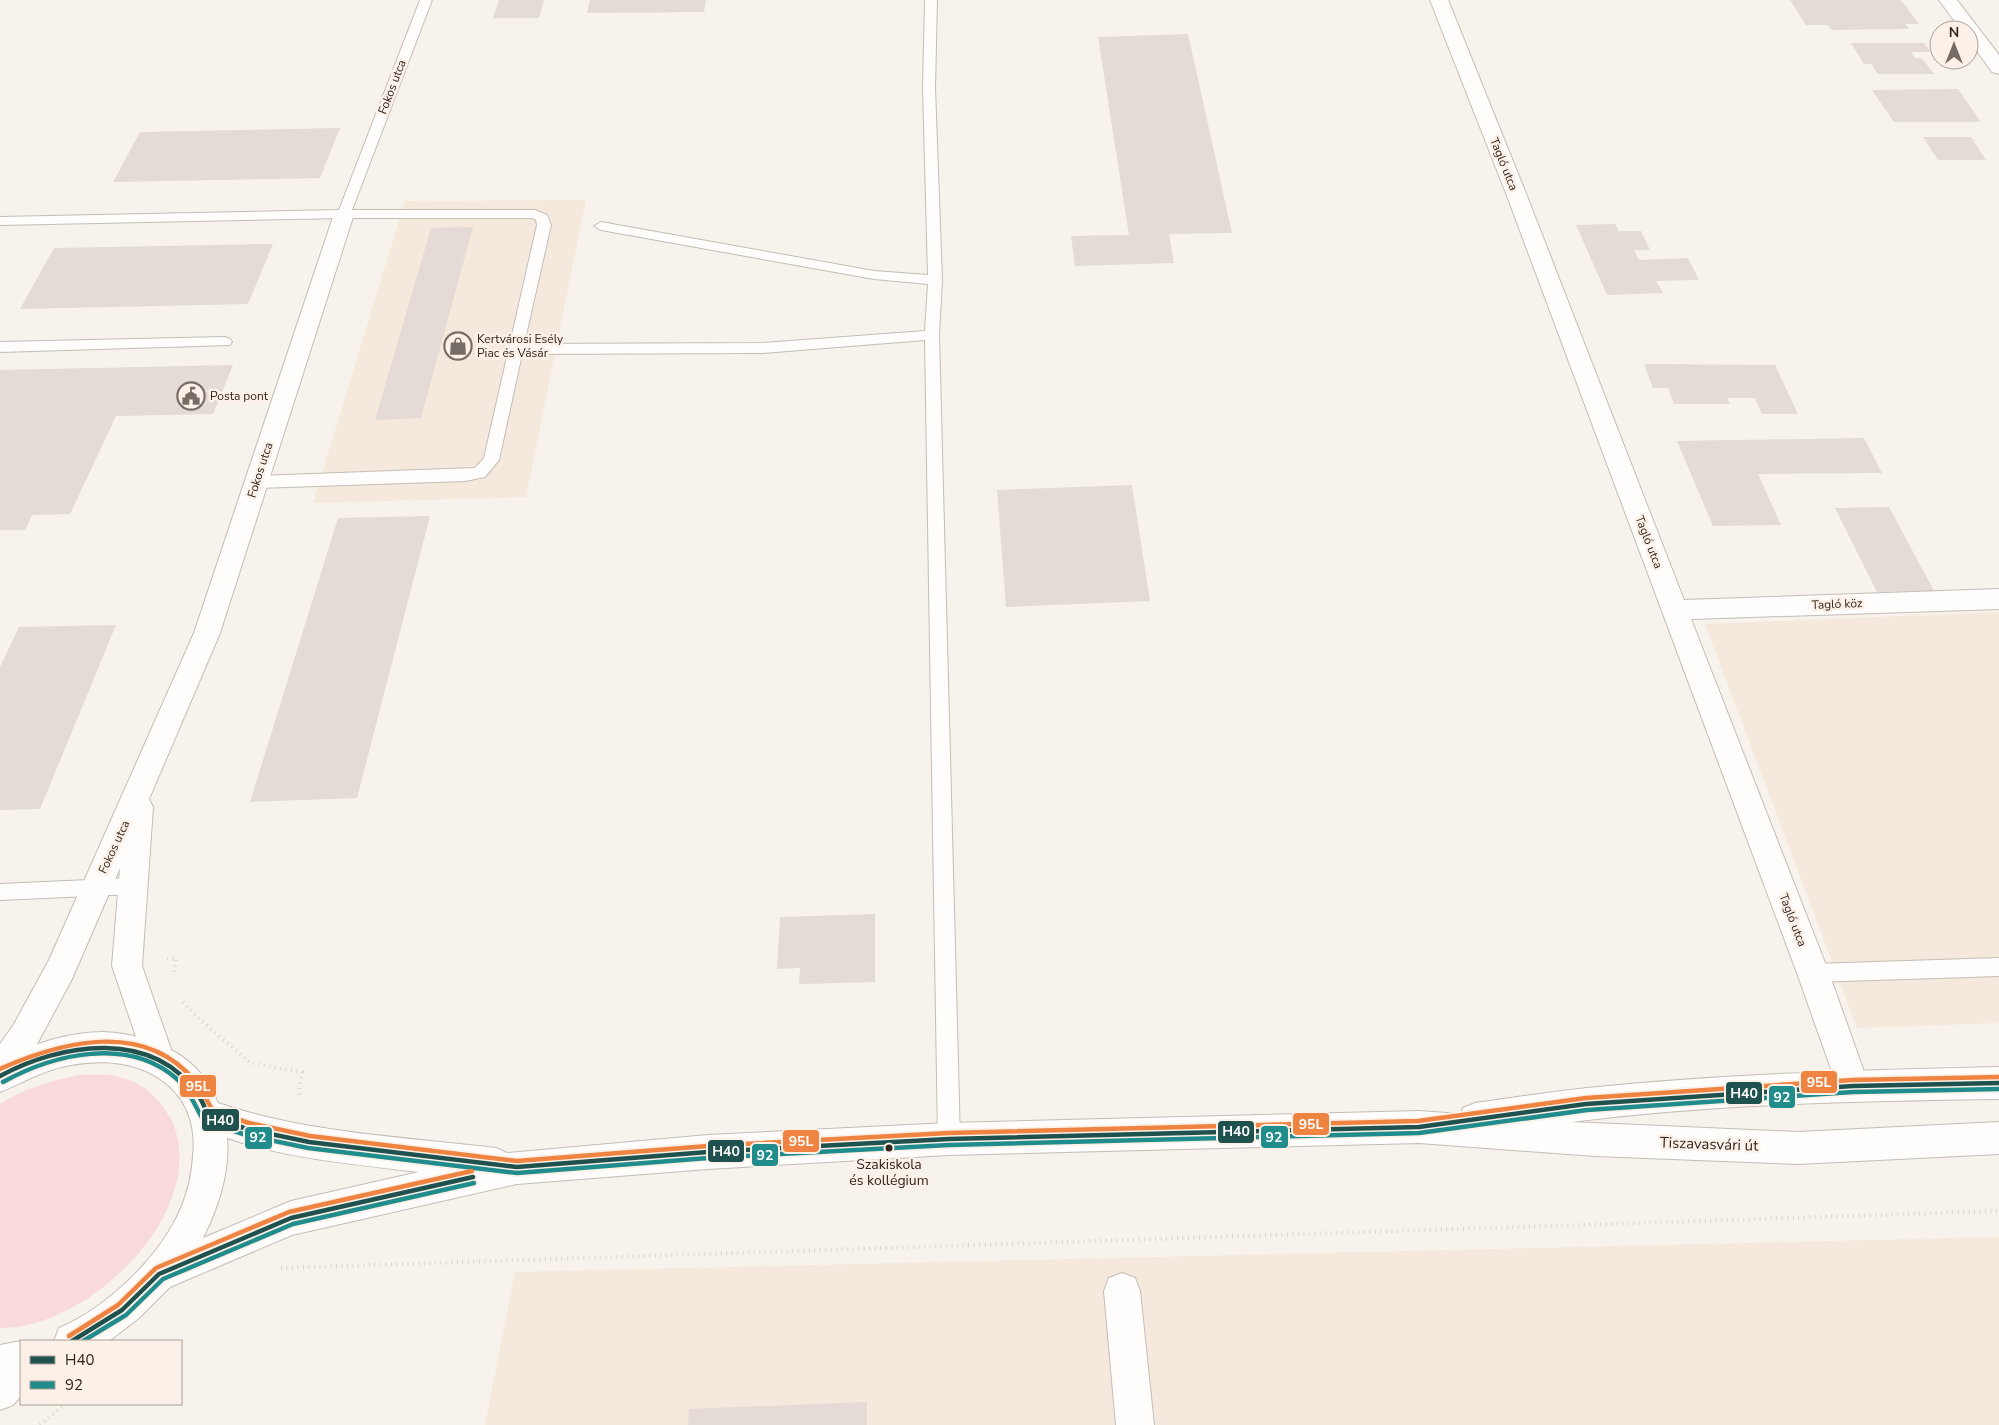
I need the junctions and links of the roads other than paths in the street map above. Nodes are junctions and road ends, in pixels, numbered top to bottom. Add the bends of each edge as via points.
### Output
1 (426, 0) edge
2 (931, 0) edge
3 (1440, 0) edge
4 (1948, 0) edge
5 (1999, 68) edge
6 (344, 214) junction
7 (0, 221) edge
8 (600, 226) dead end
9 (935, 280) junction
10 (932, 335) junction
11 (225, 342) dead end
12 (0, 347) edge
13 (516, 349) junction
14 (257, 482) junction
15 (1999, 599) edge
16 (1675, 610) junction
17 (140, 791) junction
18 (133, 886) junction
19 (94, 889) junction
20 (0, 892) edge
21 (1999, 967) edge
22 (1813, 973) junction
23 (158, 1058) junction
24 (0, 1071) edge
25 (0, 1076) edge
26 (1999, 1083) edge
27 (1853, 1086) junction
28 (208, 1116) junction
29 (1419, 1127) junction
30 (1999, 1138) edge
31 (949, 1139) junction
32 (517, 1167) junction
33 (159, 1274) junction
34 (1122, 1292) dead end
35 (74, 1340) edge
36 (20, 1359) edge
37 (0, 1363) edge
38 (20, 1371) edge
39 (0, 1392) edge
40 (1135, 1425) edge

1 - 6 lane, Fokos utca
2 - 9 lane via 928,88
3 - 16 street, Tagló utca
4 - 5 street
6 - 7 lane
6 - 13 lane via 535,214 542,218 544,225
6 - 14 street, Fokos utca
8 - 9 lane via 874,276
9 - 10 lane
10 - 13 lane via 763,348
10 - 31 lane
11 - 12 lane
13 - 14 lane via 491,460 480,473
14 - 17 street, Fokos utca via 207,633
15 - 16 street, Tagló köz
16 - 22 street, Tagló utca
17 - 18 street
17 - 19 street, Fokos utca
18 - 19 lane
18 - 23 street via 127,966
19 - 20 lane
19 - 24 street, Fokos utca via 61,969 25,1035
21 - 22 lane
22 - 27 street, Tagló utca
23 - 25 street via 122,1048 82,1048 38,1058
23 - 28 street via 180,1073 196,1092
26 - 27 street, Tiszavasvári út
27 - 29 street, Tiszavasvári út via 1586,1104
28 - 32 street via 247,1129 309,1142
28 - 33 street via 212,1144 209,1176 199,1209 183,1242
29 - 30 street, Tiszavasvári út via 1595,1140 1798,1148
29 - 31 street, Tiszavasvári út
31 - 32 street, Tiszavasvári út via 708,1152
32 - 33 street via 291,1218
33 - 35 street via 122,1310
34 - 40 street
36 - 37 street
38 - 39 street

